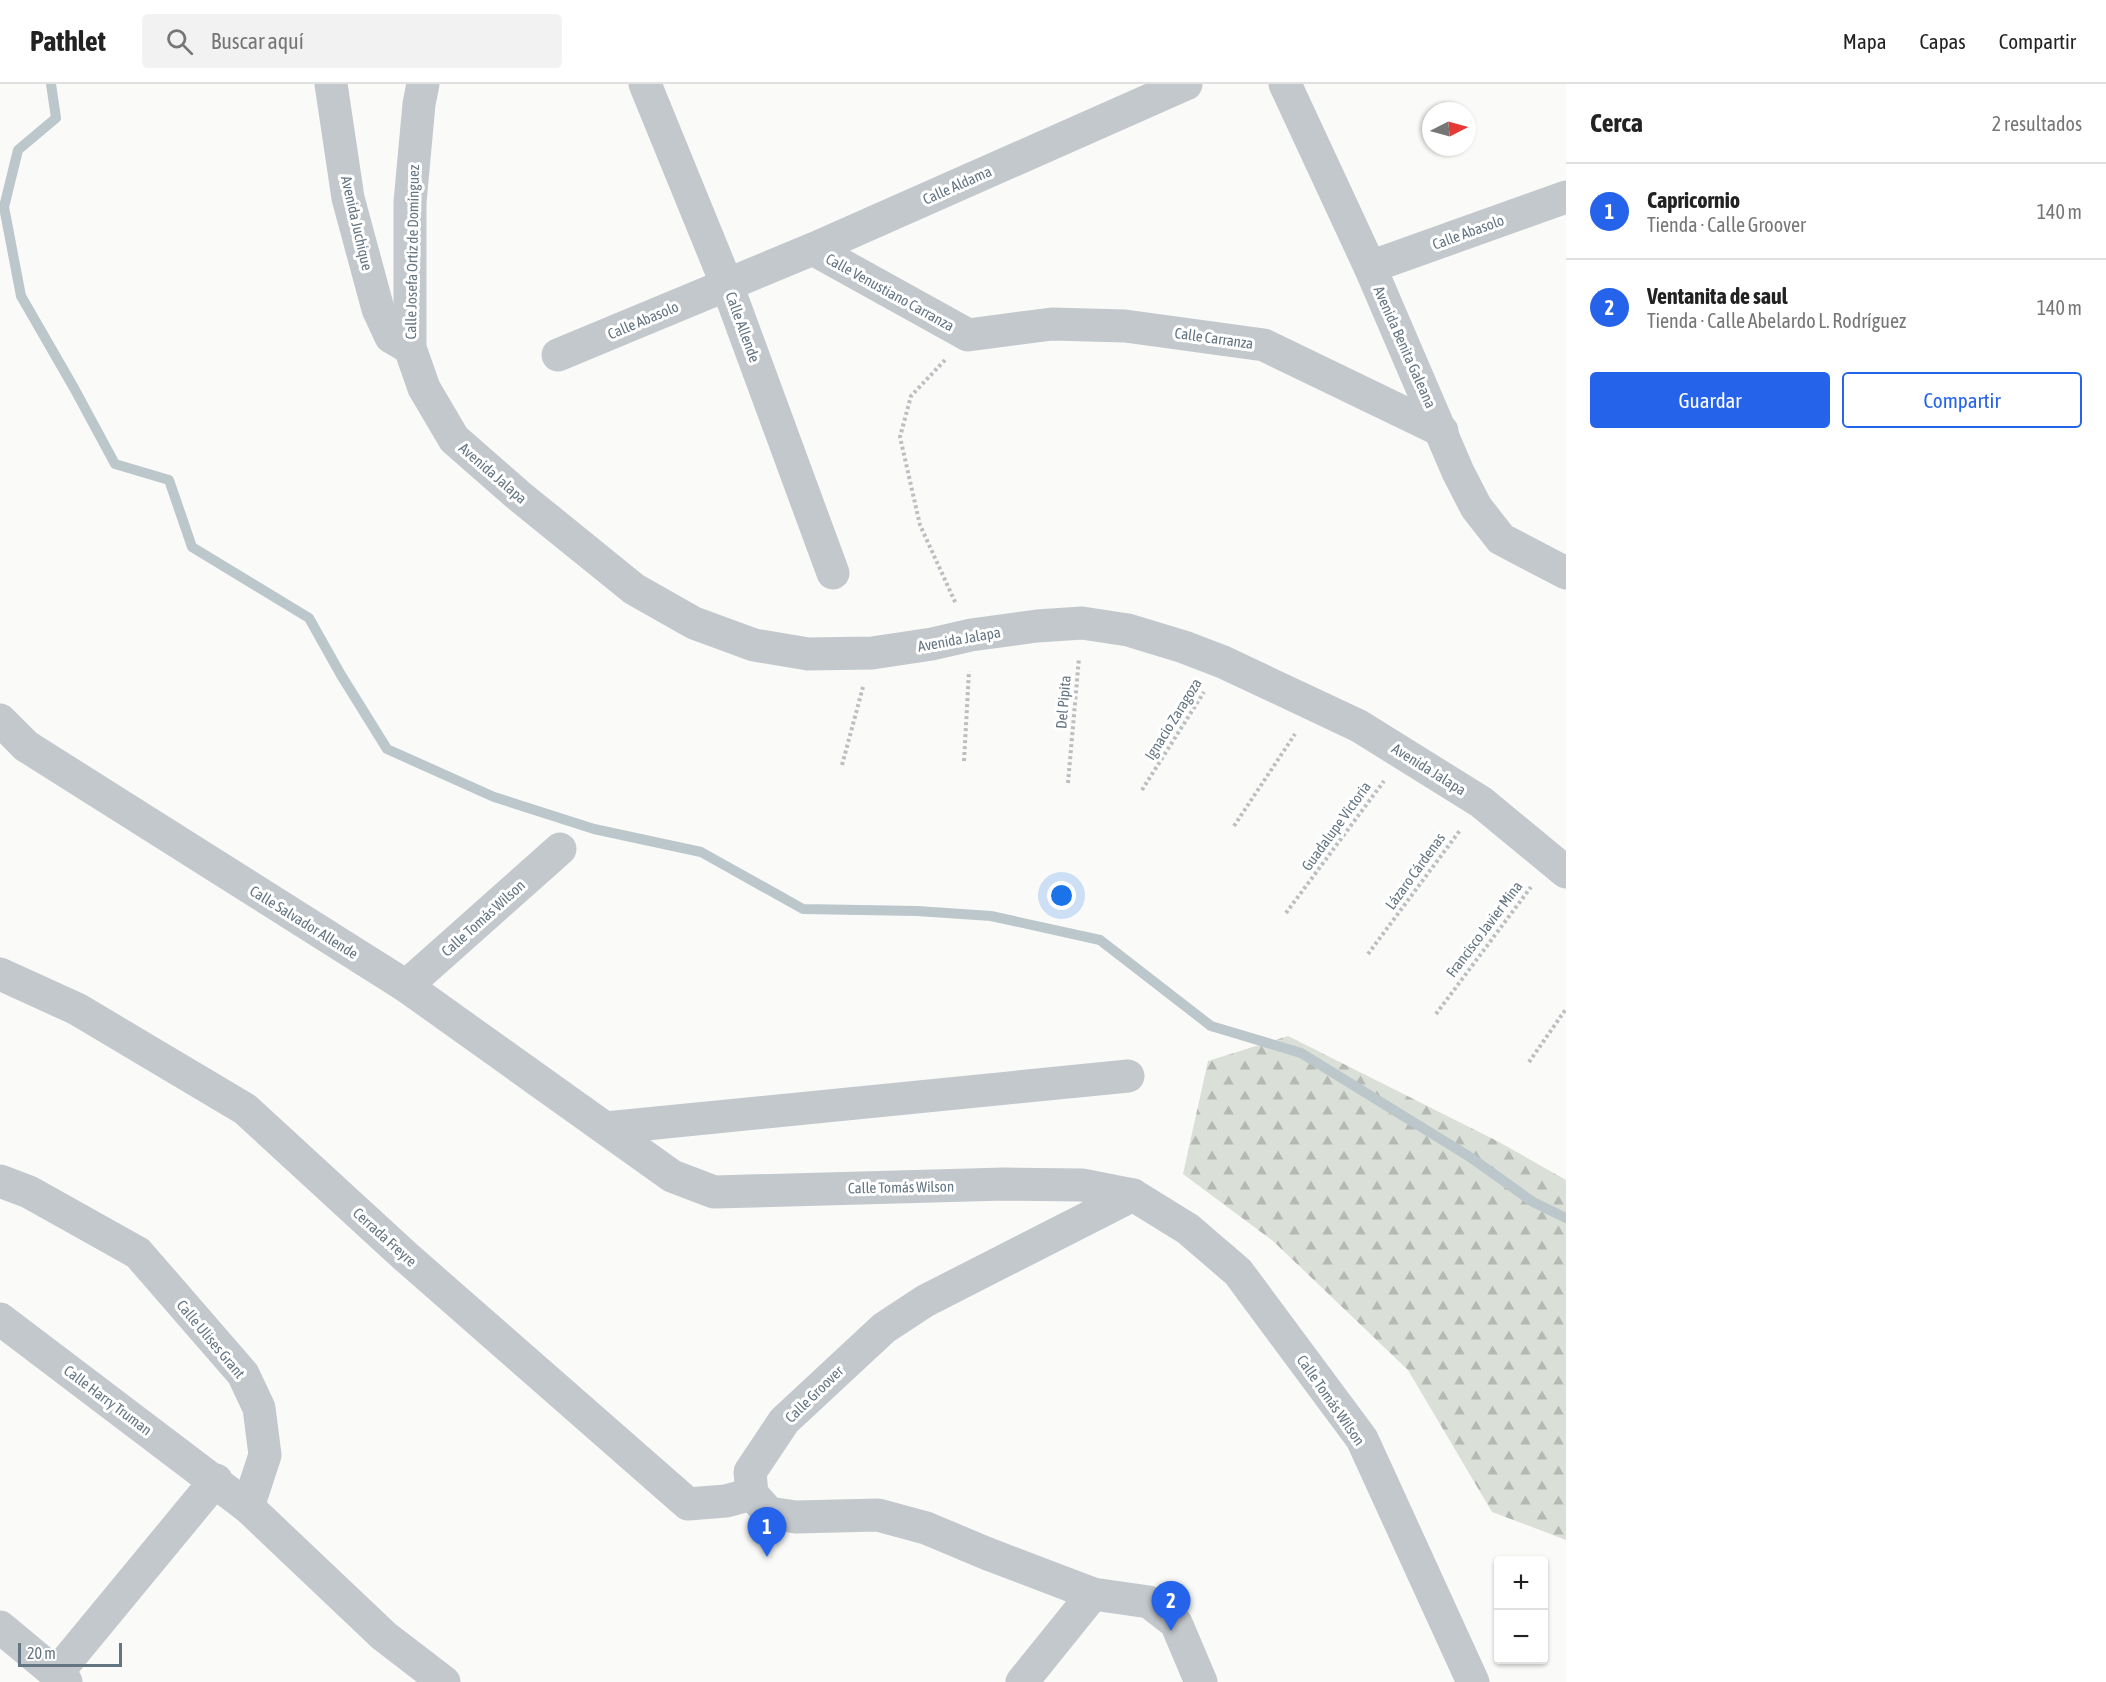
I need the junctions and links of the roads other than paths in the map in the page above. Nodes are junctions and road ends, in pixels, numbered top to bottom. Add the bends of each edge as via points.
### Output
1 (331, 84) edge
2 (423, 84) edge
3 (645, 84) edge
4 (1186, 84) edge
5 (1286, 84) edge
6 (1566, 197) edge
7 (813, 249) junction
8 (1370, 267) junction
9 (727, 285) junction
10 (968, 335) joint
11 (410, 348) junction
12 (558, 355) dead end
13 (1442, 431) junction
14 (833, 573) dead end
15 (1566, 573) edge
16 (0, 720) edge
17 (560, 849) dead end
18 (1559, 866) edge
19 (0, 974) edge
20 (406, 986) junction
21 (1128, 1077) dead end
22 (606, 1128) junction
23 (0, 1181) edge
24 (1133, 1195) junction
25 (0, 1319) edge
26 (216, 1480) junction
27 (752, 1494) junction
28 (248, 1507) junction
29 (1093, 1594) junction
30 (0, 1628) edge
31 (61, 1678) edge
32 (444, 1682) edge
33 (1022, 1682) edge
34 (1201, 1682) edge
35 (1473, 1682) edge

1 - 11 street, Avenida Juchique via 348,198 378,309 391,337
2 - 11 street, Calle Josefa Ortiz de Domínguez via 410,202
3 - 9 street, Calle Allende
4 - 7 street, Calle Aldama
5 - 8 street, Avenida Benita Galeana
6 - 8 street, Calle Abasolo
7 - 9 street, Calle Aldama
7 - 10 street, Calle Venustiano Carranza
8 - 13 street, Avenida Benita Galeana
9 - 12 street, Calle Abasolo
9 - 14 street, Calle Allende
10 - 13 street, Calle Carranza via 1052,324 1125,326 1264,345
11 - 18 street, Avenida Jalapa via 424,388 454,439 634,589 694,623 754,645 808,654 872,653 1037,626 1082,623 1128,630 1223,662 1359,726 1480,802
13 - 15 street, Avenida Benita Galeana via 1476,507 1501,539
16 - 20 street, Calle Salvador Allende via 26,746
17 - 20 street, Calle Tomás Wilson
19 - 27 street, Cerrada Freyre via 77,1009 245,1108 405,1256 688,1504
20 - 22 street, Calle Salvador Allende
21 - 22 street
22 - 24 street, Calle Tomás Wilson via 672,1176 714,1192 1082,1185
23 - 28 street, Calle Ulises Grant via 29,1192 138,1253 243,1374 259,1408 265,1455
24 - 27 street, Calle Groover via 925,1301 884,1328 784,1421 750,1472
24 - 35 street, Calle Tomás Wilson via 1188,1229 1238,1272 1362,1439
25 - 26 street, Calle Harry Truman
26 - 28 street, Calle Harry Truman
26 - 31 street
27 - 29 street via 770,1513 796,1517 878,1515 926,1528
28 - 32 street via 384,1636
29 - 33 street
29 - 34 street via 1149,1602 1176,1623
30 - 31 street

